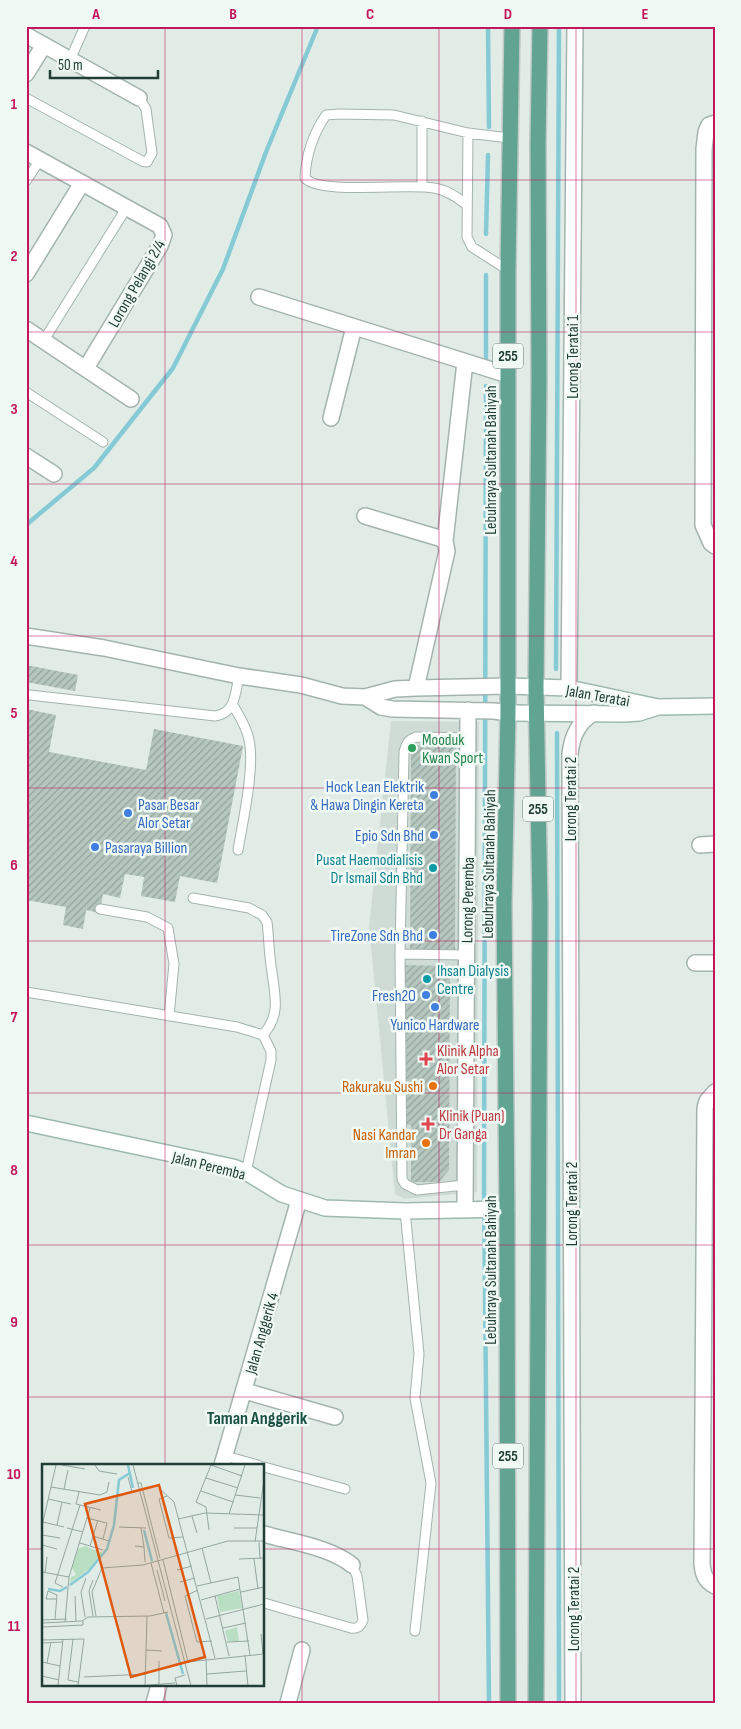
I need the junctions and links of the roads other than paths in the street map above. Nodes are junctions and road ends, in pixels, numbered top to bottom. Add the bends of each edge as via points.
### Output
1 (85, 26) edge
2 (512, 26) edge
3 (540, 26) edge
4 (575, 26) edge
5 (26, 35) edge
6 (44, 45) junction
7 (70, 60) junction
8 (26, 74) edge
9 (26, 98) edge
10 (139, 98) joint
11 (422, 121) junction
12 (715, 123) edge
13 (468, 133) junction
14 (509, 138) junction
15 (33, 156) edge
16 (26, 180) edge
17 (82, 183) junction
18 (422, 188) junction
19 (467, 206) junction
20 (127, 207) junction
21 (508, 270) junction
22 (26, 274) edge
23 (259, 297) dead end
24 (354, 327) junction
25 (26, 329) edge
26 (44, 340) junction
27 (464, 362) junction
28 (86, 368) junction
29 (508, 375) junction
30 (26, 392) edge
31 (131, 399) dead end
32 (331, 418) dead end
33 (103, 442) dead end
34 (26, 456) edge
35 (54, 474) dead end
36 (365, 516) dead end
37 (445, 542) junction
38 (715, 546) edge
39 (26, 636) edge
40 (239, 676) junction
41 (500, 686) junction
42 (416, 688) junction
43 (536, 688) junction
44 (569, 688) junction
45 (30, 695) dead end
46 (365, 697) junction
47 (233, 705) junction
48 (715, 706) edge
49 (658, 707) junction
50 (471, 710) junction
51 (501, 712) junction
52 (537, 714) junction
53 (594, 714) junction
54 (468, 738) junction
55 (238, 850) dead end
56 (193, 898) dead end
57 (100, 909) dead end
58 (400, 954) junction
59 (466, 955) junction
60 (715, 962) edge
61 (695, 963) dead end
62 (26, 992) edge
63 (169, 1016) junction
64 (263, 1035) junction
65 (715, 1092) edge
66 (26, 1124) edge
67 (246, 1172) junction
68 (465, 1184) junction
69 (299, 1200) junction
70 (470, 1209) junction
71 (500, 1209) junction
72 (405, 1212) junction
73 (709, 1256) edge
74 (245, 1391) junction
75 (709, 1413) edge
76 (334, 1417) dead end
77 (224, 1461) edge
78 (250, 1464) edge
79 (265, 1467) edge
80 (346, 1489) dead end
81 (265, 1534) edge
82 (352, 1566) joint
83 (715, 1586) edge
84 (265, 1603) edge
85 (415, 1631) dead end
86 (302, 1650) dead end
87 (159, 1686) edge
88 (154, 1703) edge
89 (288, 1703) edge
90 (508, 1703) edge
91 (536, 1703) edge
92 (573, 1703) edge

1 - 7 lane
2 - 14 main road, Lebuhraya Sultanah Bahiyah / 255
3 - 43 main road, 255
4 - 44 street, Lorong Teratai 1
5 - 6 street
6 - 7 street
6 - 8 street
7 - 10 street
9 - 10 lane via 147,162 152,153 146,109
11 - 13 lane
11 - 18 lane
11 - 18 lane via 394,115 326,115 312,140 305,178 308,182 340,187
12 - 38 street via 709,125 704,148 703,525
13 - 14 lane
13 - 19 lane
14 - 21 main road, Lebuhraya Sultanah Bahiyah / 255
15 - 16 lane
15 - 17 street, Lorong Pelangi 2/4
17 - 20 street, Lorong Pelangi 2/4
17 - 22 street
18 - 19 lane via 455,195
19 - 21 lane via 467,237 472,248
20 - 26 lane
20 - 28 street, Lorong Pelangi 2/4 via 160,226 164,235
21 - 29 main road, Lebuhraya Sultanah Bahiyah / 255
23 - 24 street
24 - 27 street
24 - 32 street
25 - 26 street
26 - 28 street
27 - 29 street
27 - 37 street
28 - 31 street
29 - 41 main road, Lebuhraya Sultanah Bahiyah / 255
30 - 33 lane
34 - 35 street
36 - 37 street
37 - 42 street via 447,551
39 - 40 street via 104,648
40 - 46 street via 300,685 342,696
40 - 47 lane
41 - 42 street, Jalan Teratai
41 - 43 street, Jalan Teratai
41 - 51 main road, Lebuhraya Sultanah Bahiyah / 255
42 - 46 street, Jalan Teratai via 395,689
43 - 44 street, Jalan Teratai
43 - 52 main road, 255
44 - 49 street, Jalan Teratai
45 - 47 lane via 215,716 224,715
46 - 50 street, Jalan Teratai via 381,707 392,709
47 - 55 lane via 250,741 251,763
48 - 49 street, Jalan Teratai
49 - 53 street, Jalan Teratai via 639,713
50 - 51 street, Jalan Teratai
50 - 54 street, Lorong Peremba
51 - 52 street, Jalan Teratai
51 - 71 main road, Lebuhraya Sultanah Bahiyah / 255 via 504,904
52 - 53 street, Jalan Teratai
52 - 91 main road, 255 via 540,915
53 - 92 street, Lorong Teratai 2 via 583,720 571,745
54 - 58 lane via 416,738 406,744
54 - 59 street, Lorong Peremba
56 - 64 lane via 249,908 262,914 267,922 275,1016
57 - 63 lane via 147,917 168,928 174,964
58 - 59 lane
58 - 68 lane via 402,1179 417,1190
59 - 68 street, Lorong Peremba
60 - 61 street
62 - 63 lane
63 - 64 lane
64 - 67 lane via 271,1051 271,1060
65 - 73 street via 704,1108
66 - 67 street, Jalan Peremba
67 - 69 street, Jalan Peremba via 282,1194
68 - 70 street, Lorong Peremba
69 - 72 street, Jalan Peremba via 325,1208
69 - 74 street, Jalan Anggerik 4
70 - 71 street, Jalan Peremba
70 - 72 street, Jalan Peremba
71 - 90 main road, Lebuhraya Sultanah Bahiyah / 255
72 - 85 lane via 419,1354 415,1398 431,1484
73 - 75 street
74 - 76 street
74 - 77 street, Jalan Anggerik 4
75 - 83 street via 702,1564 703,1575
77 - 78 lane
79 - 80 lane
81 - 82 street via 329,1552
82 - 84 lane via 357,1576 361,1626 350,1628
86 - 89 street
87 - 88 street

